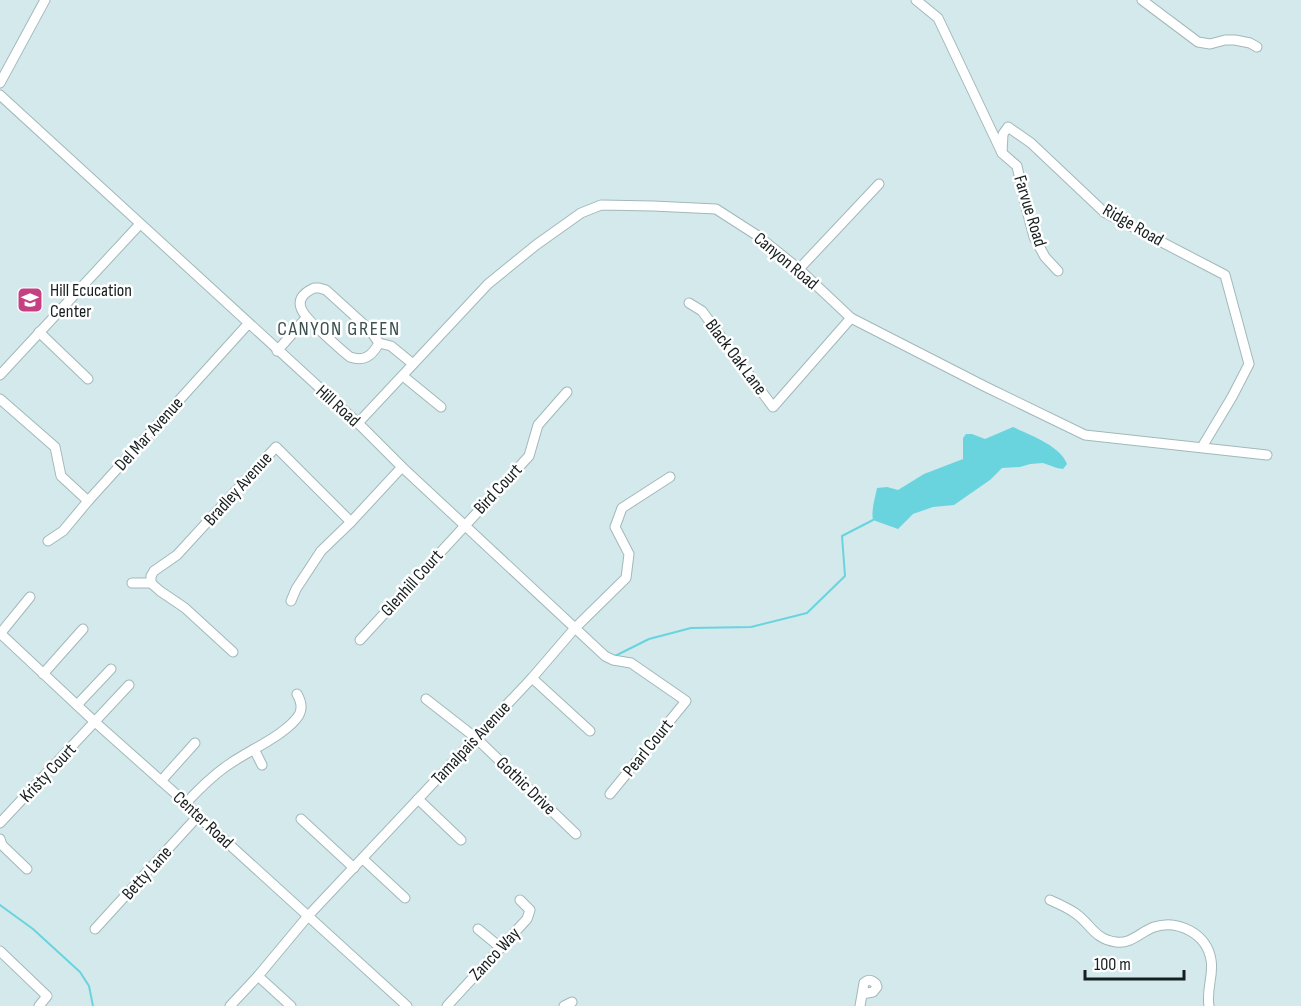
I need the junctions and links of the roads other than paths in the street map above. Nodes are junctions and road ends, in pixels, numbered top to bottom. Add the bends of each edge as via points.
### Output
1 (45, 0) edge
2 (916, 0) edge
3 (1143, 2) edge
4 (1257, 47) dead end
5 (0, 83) edge
6 (0, 95) edge
7 (1002, 153) junction
8 (879, 184) dead end
9 (140, 224) junction
10 (799, 269) junction
11 (1058, 270) dead end
12 (689, 303) dead end
13 (306, 318) junction
14 (851, 318) junction
15 (248, 324) junction
16 (39, 333) junction
17 (379, 343) junction
18 (278, 351) junction
19 (413, 364) junction
20 (0, 375) edge
21 (403, 376) junction
22 (88, 379) dead end
23 (567, 393) dead end
24 (0, 399) edge
25 (441, 407) dead end
26 (358, 423) junction
27 (1202, 447) junction
28 (1268, 455) dead end
29 (402, 467) junction
30 (670, 477) dead end
31 (88, 501) junction
32 (351, 522) junction
33 (465, 525) junction
34 (48, 541) dead end
35 (132, 583) dead end
36 (151, 583) junction
37 (30, 597) dead end
38 (291, 602) dead end
39 (84, 628) dead end
40 (575, 628) junction
41 (0, 633) edge
42 (360, 640) dead end
43 (233, 652) dead end
44 (111, 669) dead end
45 (43, 674) junction
46 (532, 678) junction
47 (129, 684) dead end
48 (297, 694) dead end
49 (426, 699) dead end
50 (686, 701) joint
51 (77, 705) junction
52 (95, 722) junction
53 (590, 731) dead end
54 (476, 738) junction
55 (195, 743) dead end
56 (254, 749) junction
57 (262, 765) dead end
58 (161, 781) junction
59 (610, 794) dead end
60 (418, 799) junction
61 (186, 803) junction
62 (198, 816) junction
63 (301, 819) dead end
64 (0, 823) edge
65 (576, 834) dead end
66 (0, 839) edge
67 (460, 840) dead end
68 (363, 859) junction
69 (27, 868) dead end
70 (354, 868) junction
71 (405, 898) dead end
72 (520, 900) dead end
73 (1050, 900) dead end
74 (308, 916) junction
75 (95, 929) dead end
76 (478, 929) dead end
77 (501, 948) junction
78 (0, 951) edge
79 (258, 976) junction
80 (862, 994) dead end
81 (39, 1006) edge
82 (230, 1006) edge
83 (291, 1006) edge
84 (407, 1006) edge
85 (447, 1006) edge
86 (860, 1006) edge
87 (1209, 1006) edge

1 - 5 street
2 - 7 street via 938,18
3 - 4 street via 1198,42 1235,40
6 - 9 street, Hill Road
7 - 11 street, Farvue Road via 1017,166 1034,237 1045,258
7 - 27 street, Ridge Road via 1003,134 1008,127 1031,143 1104,212 1226,275 1249,364
8 - 10 street
9 - 15 street, Hill Road
9 - 16 street
10 - 14 street, Canyon Road
10 - 19 street, Canyon Road via 716,208 601,205 581,213 488,284
12 - 14 street, Black Oak Lane via 702,312 773,407
13 - 17 street via 357,360 366,358
13 - 17 street via 300,308 301,297 314,288 322,288
13 - 18 street
14 - 27 street, Canyon Road via 1085,435
15 - 18 street, Hill Road
15 - 31 street, Del Mar Avenue
16 - 20 street
16 - 22 street
17 - 19 street via 391,346
18 - 26 street, Hill Road
19 - 21 street, Canyon Road
21 - 25 street
21 - 26 street, Canyon Road
23 - 33 street, Bird Court via 538,425 529,456
24 - 31 street via 55,447 61,476
26 - 29 street, Hill Road
27 - 28 street, Canyon Road
29 - 32 street
29 - 33 street, Hill Road
30 - 40 street, Tamalpais Avenue via 622,508 615,527 629,554 626,578
31 - 34 street, Del Mar Avenue via 63,531
32 - 36 street, Bradley Avenue via 276,447 177,555 154,571
32 - 38 street via 321,551
33 - 40 street, Hill Road
33 - 42 street, Glenhill Court
35 - 36 street
36 - 43 street
37 - 41 street
39 - 45 street
40 - 46 street, Tamalpais Avenue
40 - 50 street, Hill Road via 605,656 632,663
41 - 45 street, Center Road
44 - 51 street
45 - 51 street, Center Road
46 - 53 street
46 - 54 street, Tamalpais Avenue
47 - 52 street, Kristy Court
48 - 56 street via 302,701 300,713 290,726
49 - 54 street, Gothic Drive
50 - 59 street, Pearl Court
51 - 52 street, Center Road
52 - 58 street, Center Road
52 - 64 street, Kristy Court
54 - 60 street, Tamalpais Avenue
54 - 65 street, Gothic Drive
55 - 58 street
56 - 57 street
56 - 61 street via 209,779
58 - 61 street, Center Road
60 - 67 street
60 - 68 street, Tamalpais Avenue
61 - 62 street, Center Road
62 - 74 street, Center Road
62 - 75 street, Betty Lane
63 - 70 street
66 - 69 street
68 - 70 street, Tamalpais Avenue
68 - 71 street
70 - 74 street, Tamalpais Avenue
72 - 77 street, Zanco Way via 530,910 527,919
73 - 87 street via 1074,912 1107,940 1129,941 1166,925 1196,934 1212,962
74 - 79 street, Tamalpais Avenue
74 - 84 street, Center Road
76 - 77 street
77 - 85 street, Zanco Way
78 - 81 street via 47,996
79 - 82 street, Tamalpais Avenue
79 - 83 street
80 - 86 street

